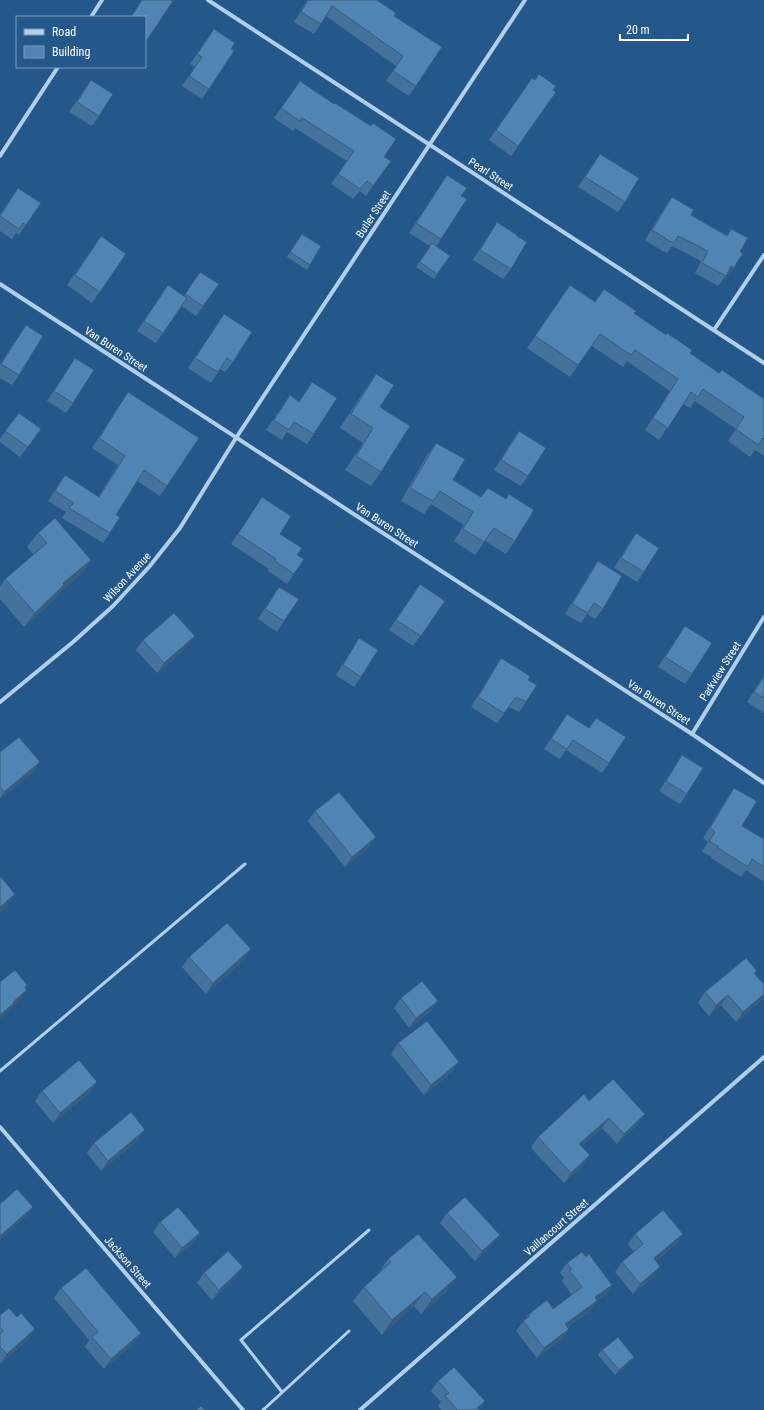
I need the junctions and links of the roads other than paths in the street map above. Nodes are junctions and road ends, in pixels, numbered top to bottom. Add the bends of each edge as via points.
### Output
1 (102, 0) edge
2 (208, 0) edge
3 (525, 0) edge
4 (92, 16) edge
5 (57, 68) edge
6 (430, 145) junction
7 (0, 156) edge
8 (764, 255) edge
9 (0, 284) edge
10 (714, 330) junction
11 (764, 364) edge
12 (236, 438) junction
13 (764, 617) edge
14 (0, 702) edge
15 (692, 734) junction
16 (764, 783) edge
17 (245, 864) dead end
18 (764, 1057) edge
19 (0, 1071) edge
20 (0, 1127) edge
21 (369, 1230) dead end
22 (348, 1331) dead end
23 (282, 1392) junction
24 (243, 1410) edge
25 (263, 1410) edge
26 (360, 1410) edge

1 - 4 street
2 - 6 street, Pearl Street
3 - 6 street, Butler Street
5 - 7 street
6 - 10 street, Pearl Street
6 - 12 street, Butler Street
8 - 10 street
9 - 12 street, Van Buren Street
10 - 11 street, Pearl Street
12 - 14 street, Wilson Avenue via 180,528 133,587 73,642
12 - 15 street, Van Buren Street
13 - 15 street, Parkview Street
15 - 16 street, Van Buren Street
17 - 19 lane
18 - 26 street, Vaillancourt Street
20 - 24 street, Jackson Street
21 - 23 lane via 241,1340
22 - 23 lane
23 - 25 lane

